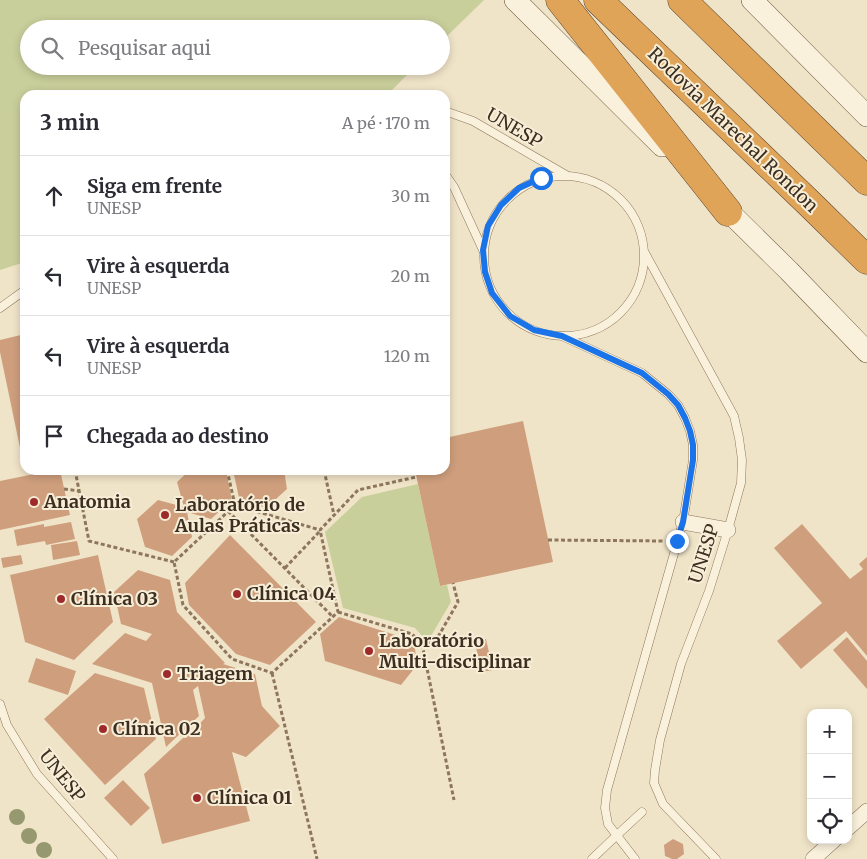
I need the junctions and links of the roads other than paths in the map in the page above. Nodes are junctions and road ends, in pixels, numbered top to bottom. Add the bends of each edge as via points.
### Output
1 (515, 0) edge
2 (560, 0) edge
3 (598, 0) edge
4 (682, 0) edge
5 (752, 0) edge
6 (450, 113) edge
7 (867, 116) edge
8 (566, 175) junction
9 (450, 181) edge
10 (867, 181) edge
11 (728, 212) junction
12 (483, 250) junction
13 (645, 253) junction
14 (867, 260) edge
15 (20, 294) edge
16 (0, 308) edge
17 (562, 336) junction
18 (867, 352) edge
19 (683, 522) junction
20 (728, 530) junction
21 (0, 704) edge
22 (867, 811) edge
23 (642, 812) dead end
24 (852, 824) edge
25 (616, 836) junction
26 (830, 844) edge
27 (113, 859) edge
28 (592, 859) edge
29 (635, 859) edge
30 (716, 859) edge
31 (813, 859) edge

1 - 11 main road
2 - 11 highway
3 - 14 highway, Rodovia Marechal Rondon
4 - 10 highway
5 - 7 main road
6 - 8 lane, UNESP via 473,121
8 - 12 lane, UNESP via 541,178 519,188 501,205 488,226
8 - 13 lane, UNESP via 590,180 618,196 640,229
9 - 12 lane, UNESP
11 - 18 main road
12 - 17 lane, UNESP via 485,272 492,293 510,316 534,330
13 - 17 lane, UNESP via 641,279 630,302 612,321 588,332
13 - 20 lane, UNESP via 734,416 742,460 741,483
15 - 16 lane
17 - 19 lane, UNESP via 642,373 678,405 693,445
19 - 20 street
19 - 25 lane, UNESP via 607,790 605,808 608,824
20 - 30 lane, UNESP via 681,664 660,740 654,783 663,804
21 - 27 lane, UNESP via 7,725 37,774
22 - 24 street
23 - 25 lane
25 - 28 lane
25 - 29 lane, UNESP
26 - 31 street

